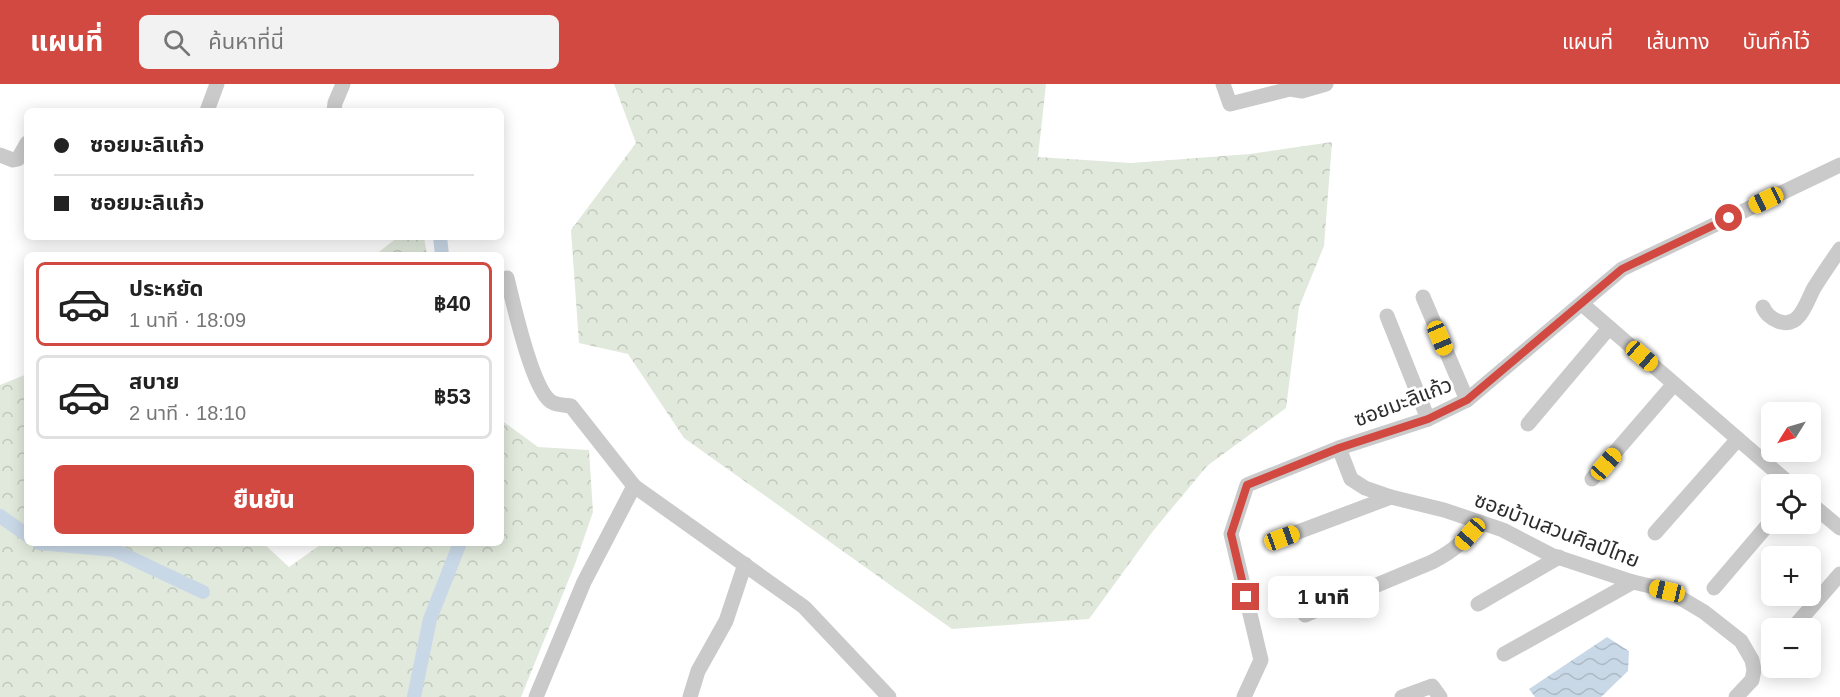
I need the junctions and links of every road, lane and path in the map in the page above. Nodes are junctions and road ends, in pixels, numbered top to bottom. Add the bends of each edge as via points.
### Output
1 (217, 84) edge
2 (343, 84) edge
3 (1222, 84) edge
4 (1326, 84) edge
5 (208, 108) edge
6 (334, 108) edge
7 (24, 148) edge
8 (0, 155) edge
9 (1840, 165) edge
10 (1840, 249) edge
11 (507, 278) dead end
12 (1423, 297) dead end
13 (1582, 304) junction
14 (1764, 307) dead end
15 (1387, 316) dead end
16 (1610, 328) junction
17 (1674, 384) junction
18 (1467, 400) junction
19 (1428, 419) junction
20 (1528, 424) dead end
21 (1737, 439) junction
22 (1339, 448) junction
23 (1778, 474) edge
24 (1592, 479) dead end
25 (634, 486) junction
26 (1391, 497) junction
27 (1821, 512) edge
28 (1480, 522) junction
29 (1840, 528) edge
30 (1655, 533) dead end
31 (1761, 533) edge
32 (1282, 538) dead end
33 (1559, 557) junction
34 (745, 564) junction
35 (1840, 574) edge
36 (1633, 582) junction
37 (1714, 588) dead end
38 (1478, 604) dead end
39 (1305, 615) dead end
40 (1802, 618) edge
41 (1504, 654) dead end
42 (536, 697) edge
43 (690, 697) edge
44 (889, 697) edge
45 (1244, 697) edge
46 (1402, 697) edge
47 (1440, 697) edge
48 (1736, 697) edge

1 - 5 street
2 - 6 street
3 - 4 street via 1230,104 1290,88 1302,91
7 - 8 street via 18,159
9 - 13 street, ซอยมะลิแก้ว via 1622,269
10 - 14 street via 1798,317 1781,323 1770,317
11 - 25 street via 541,392 551,403 571,406
12 - 18 street
13 - 16 street
13 - 18 street, ซอยมะลิแก้ว
15 - 19 street
16 - 17 street
16 - 20 street
17 - 21 street
17 - 24 street
18 - 19 street, ซอยมะลิแก้ว
19 - 22 street, ซอยมะลิแก้ว
21 - 23 street
21 - 30 street
22 - 26 street, ซอยบ้านสวนศิลป์ไทย via 1351,479
22 - 45 street, ซอยมะลิแก้ว via 1247,485 1231,534 1261,660
25 - 34 street
25 - 42 street via 584,582
26 - 28 street, ซอยบ้านสวนศิลป์ไทย
26 - 32 street
27 - 29 street
28 - 33 street, ซอยบ้านสวนศิลป์ไทย
28 - 39 street via 1460,545 1439,558
31 - 37 street
33 - 36 street, ซอยบ้านสวนศิลป์ไทย
33 - 38 street
34 - 43 street via 726,621 698,670
34 - 44 street via 804,607
35 - 40 street
36 - 41 street
36 - 48 street, ซอยบ้านสวนศิลป์ไทย via 1667,591 1741,640 1754,670 1752,680
46 - 47 street via 1432,686

